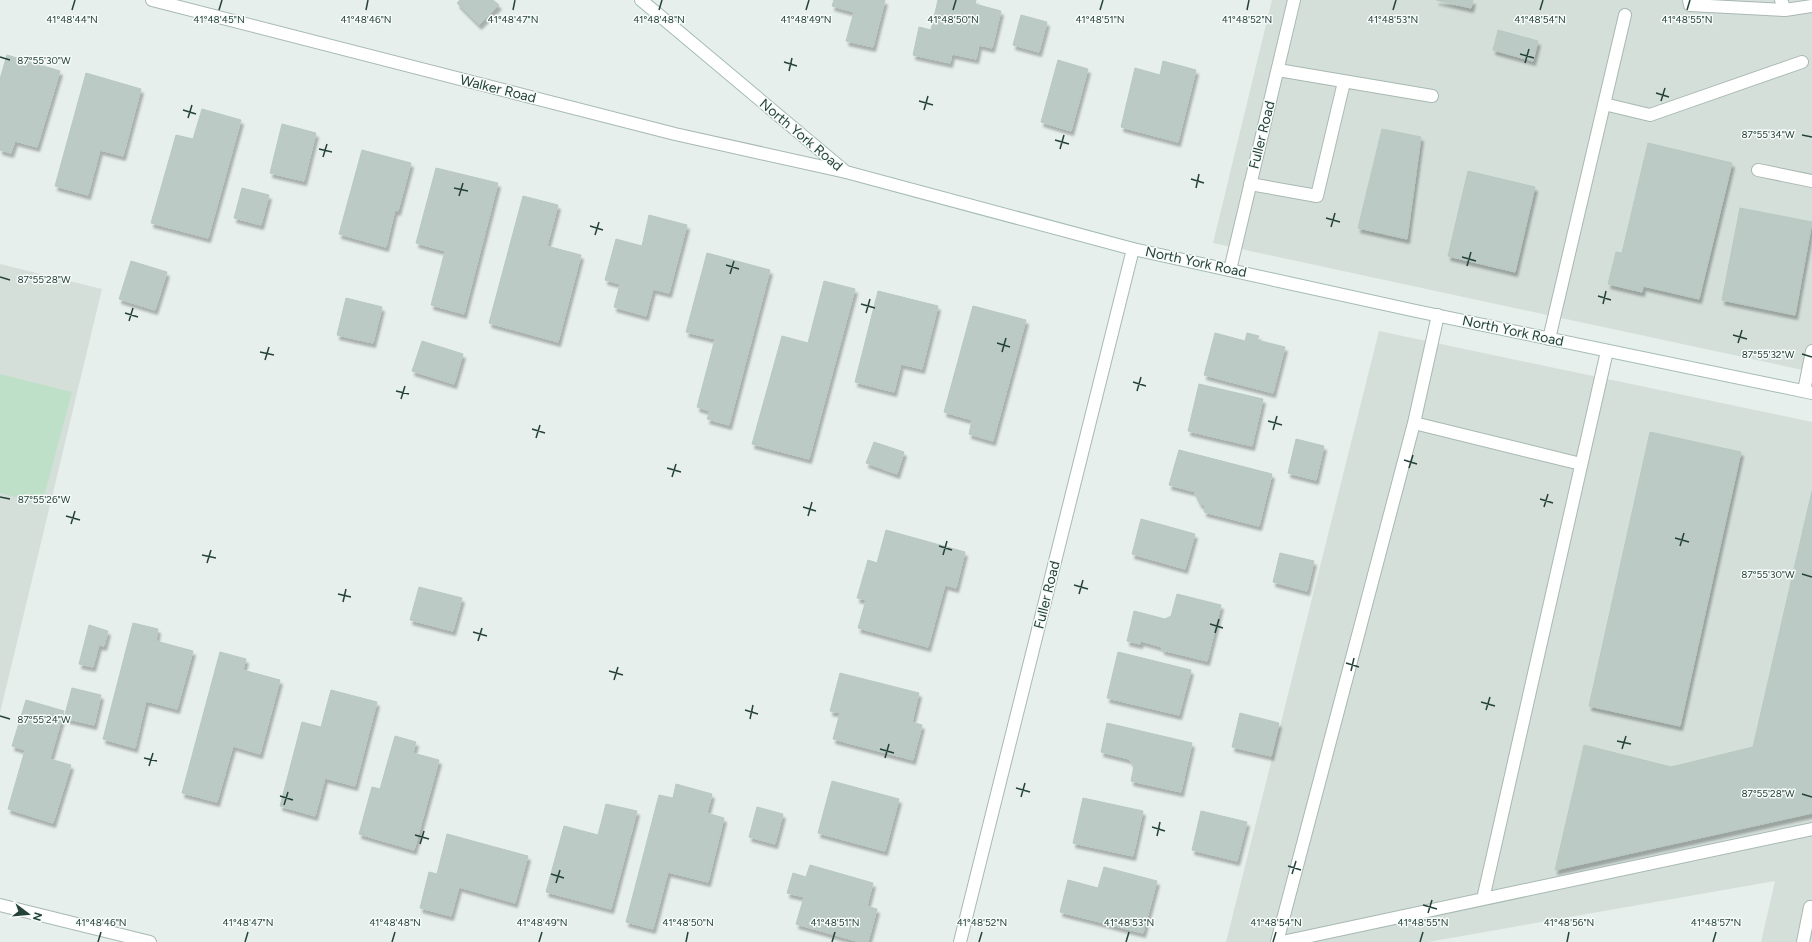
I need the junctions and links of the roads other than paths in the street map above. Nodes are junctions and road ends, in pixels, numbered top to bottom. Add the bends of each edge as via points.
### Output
1 (152, 0) edge
2 (641, 0) edge
3 (1294, 0) edge
4 (1689, 0) edge
5 (1783, 5) edge
6 (1812, 6) edge
7 (1625, 15) dead end
8 (1802, 62) dead end
9 (1278, 70) junction
10 (1344, 82) junction
11 (1432, 96) dead end
12 (1604, 104) junction
13 (1758, 170) dead end
14 (846, 172) junction
15 (1812, 181) edge
16 (1250, 184) junction
17 (1134, 249) junction
18 (1230, 270) junction
19 (1438, 316) junction
20 (1549, 338) junction
21 (1607, 351) junction
22 (1812, 351) edge
23 (1808, 392) edge
24 (1414, 423) junction
25 (1581, 464) junction
26 (1812, 829) edge
27 (1483, 899) junction
28 (0, 905) edge
29 (1810, 907) dead end
30 (150, 942) edge
31 (960, 942) edge
32 (1277, 942) edge
33 (1282, 942) edge
34 (1803, 942) edge

1 - 14 street, Walker Road via 675,134
2 - 14 street, North York Road
3 - 9 street, Fuller Road
4 - 5 street via 1690,5
5 - 6 street
7 - 12 street
8 - 12 street via 1650,115
9 - 10 street
9 - 16 street, Fuller Road
10 - 11 street
10 - 16 street via 1317,196
12 - 20 street
13 - 15 street
14 - 17 street, North York Road
16 - 18 street, Fuller Road
17 - 18 street, North York Road
17 - 31 street, Fuller Road
18 - 19 street, North York Road
19 - 20 street, North York Road
19 - 24 street
20 - 21 street, North York Road
21 - 23 street, North York Road
21 - 25 street
22 - 23 street
24 - 25 street
24 - 32 street
25 - 27 street
26 - 27 street
27 - 33 street
28 - 30 street
29 - 34 street

